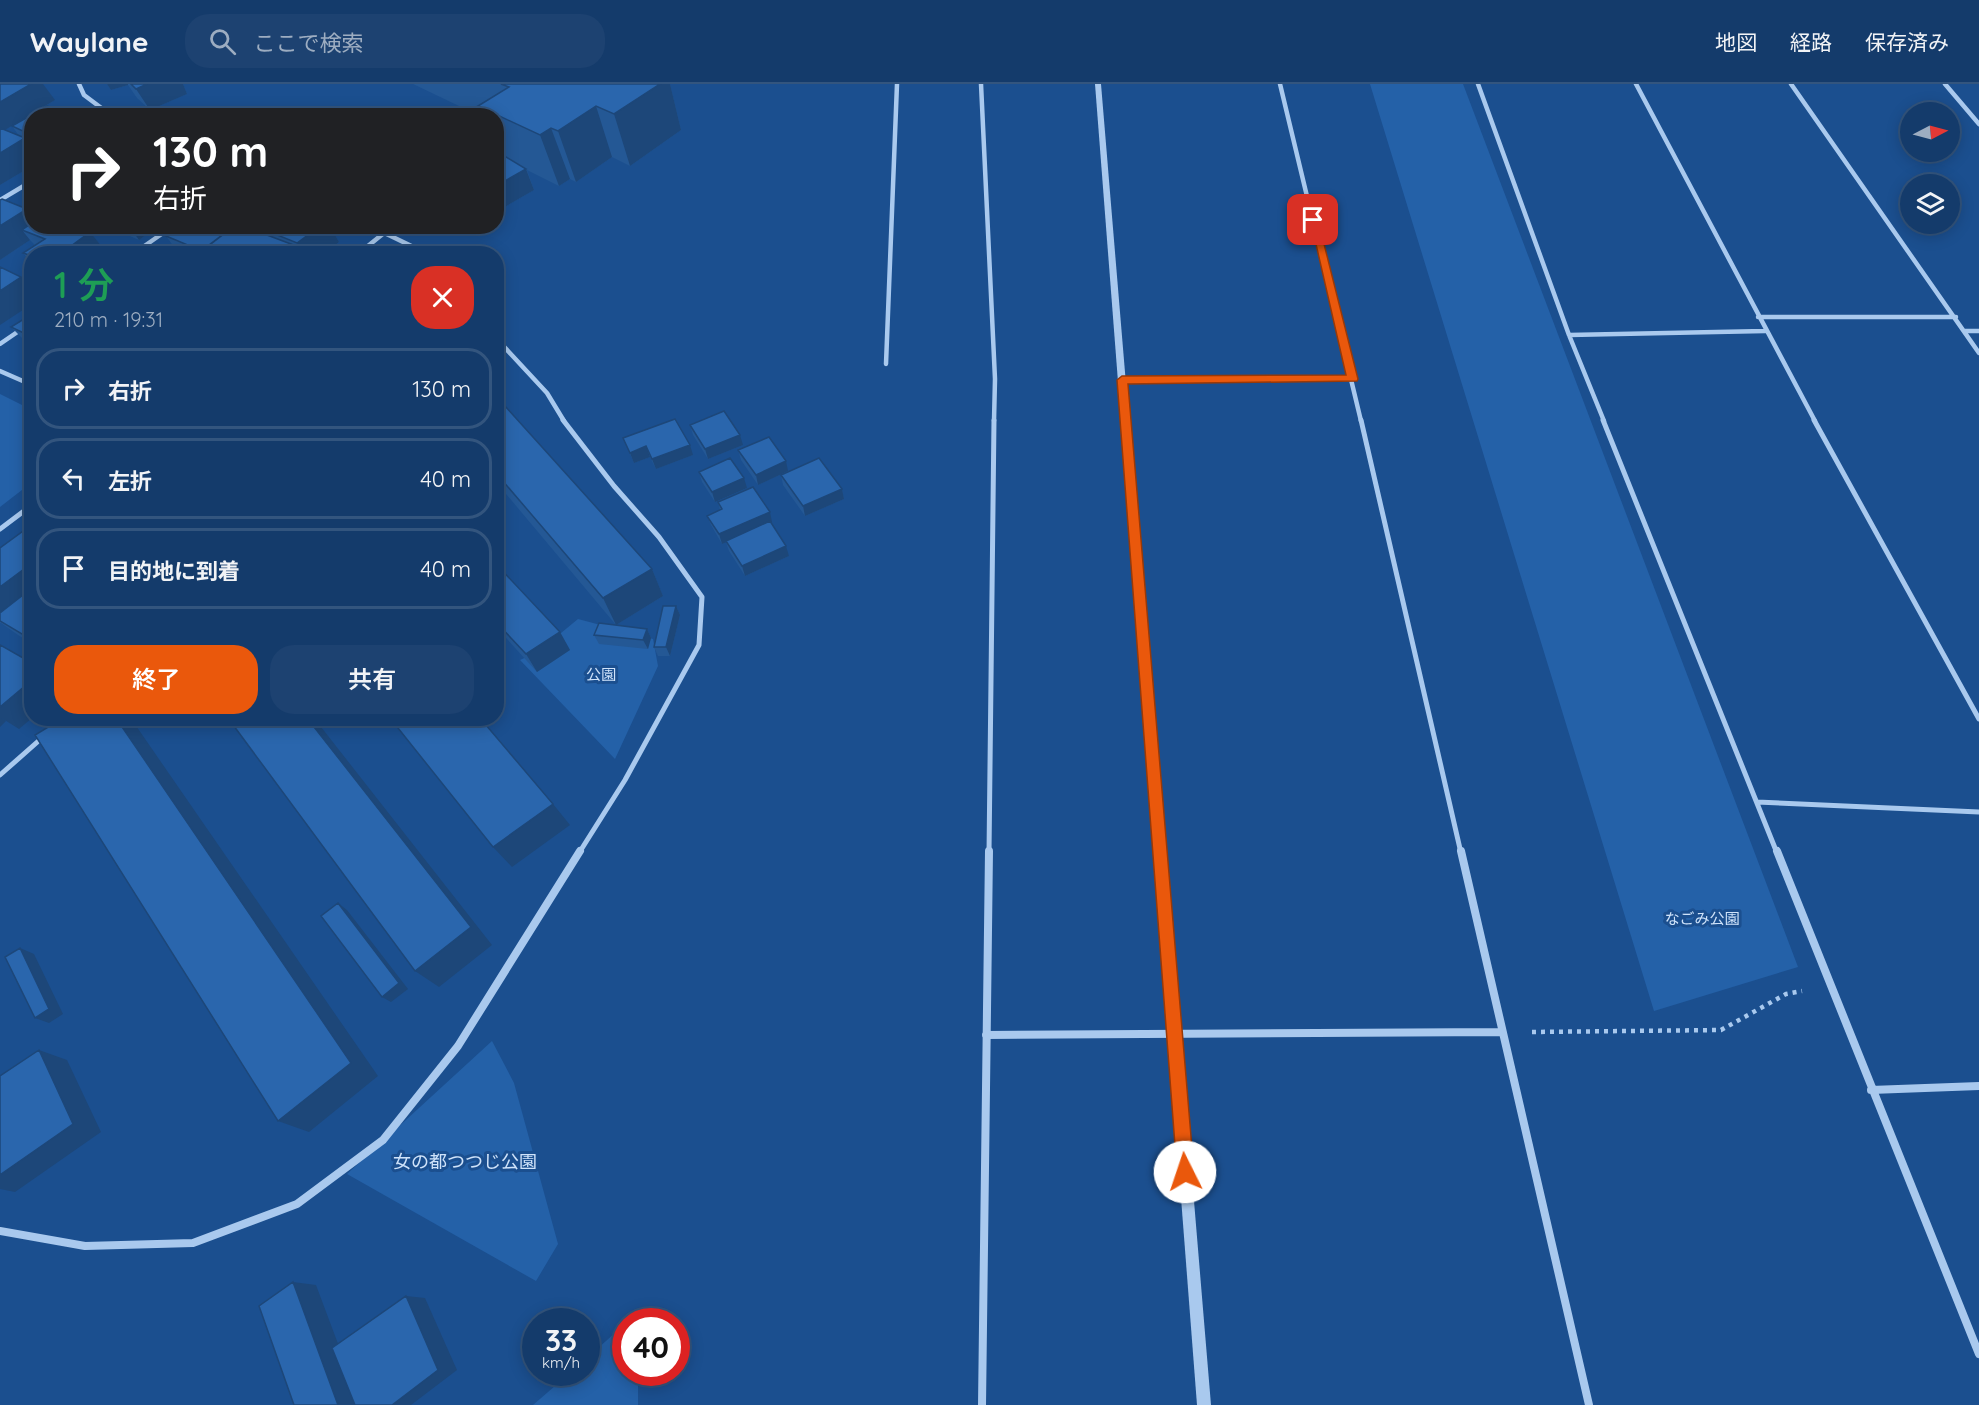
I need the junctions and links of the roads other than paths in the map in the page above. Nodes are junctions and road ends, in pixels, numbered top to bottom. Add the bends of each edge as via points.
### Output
1 (79, 84) edge
2 (897, 84) edge
3 (981, 84) edge
4 (1098, 84) edge
5 (1280, 84) edge
6 (1478, 84) edge
7 (1636, 84) edge
8 (1791, 84) edge
9 (1945, 84) edge
10 (101, 108) edge
11 (1979, 124) edge
12 (24, 186) edge
13 (0, 200) edge
14 (162, 234) edge
15 (383, 234) edge
16 (386, 234) edge
17 (144, 246) edge
18 (368, 246) edge
19 (411, 246) edge
20 (1758, 317) junction
21 (1956, 317) junction
22 (24, 328) edge
23 (1765, 331) junction
24 (1964, 331) junction
25 (1979, 331) edge
26 (1569, 335) junction
27 (0, 344) edge
28 (504, 347) edge
29 (1979, 353) edge
30 (886, 364) dead end
31 (0, 371) edge
32 (1353, 379) junction
33 (1122, 380) junction
34 (24, 382) edge
35 (24, 511) edge
36 (0, 529) edge
37 (1979, 719) edge
38 (47, 733) edge
39 (0, 775) edge
40 (1756, 802) junction
41 (1979, 812) edge
42 (1174, 1032) junction
43 (1501, 1032) junction
44 (986, 1035) junction
45 (1979, 1086) edge
46 (1871, 1090) junction
47 (0, 1231) edge
48 (1979, 1354) edge
49 (982, 1405) edge
50 (1204, 1405) edge
51 (1589, 1405) edge

1 - 10 street via 84,95
2 - 30 street
3 - 44 street via 995,379
4 - 33 street
5 - 32 street
6 - 26 street
7 - 20 street
8 - 21 street
9 - 11 street
12 - 13 street
14 - 17 street
15 - 18 street
16 - 19 street
20 - 21 street
20 - 23 street
21 - 24 street
22 - 27 street
23 - 26 street
23 - 37 street
24 - 25 street
24 - 29 street
26 - 40 street
28 - 47 street via 547,393 562,418 659,537 702,597 699,645 625,780 458,1046 383,1140 297,1204 193,1243 85,1246
31 - 34 street
32 - 33 street
32 - 43 street
33 - 42 street
35 - 36 street
38 - 39 street
40 - 41 street
40 - 46 street
42 - 43 street
42 - 44 street
42 - 50 street
43 - 51 street
44 - 49 street
45 - 46 street
46 - 48 street

